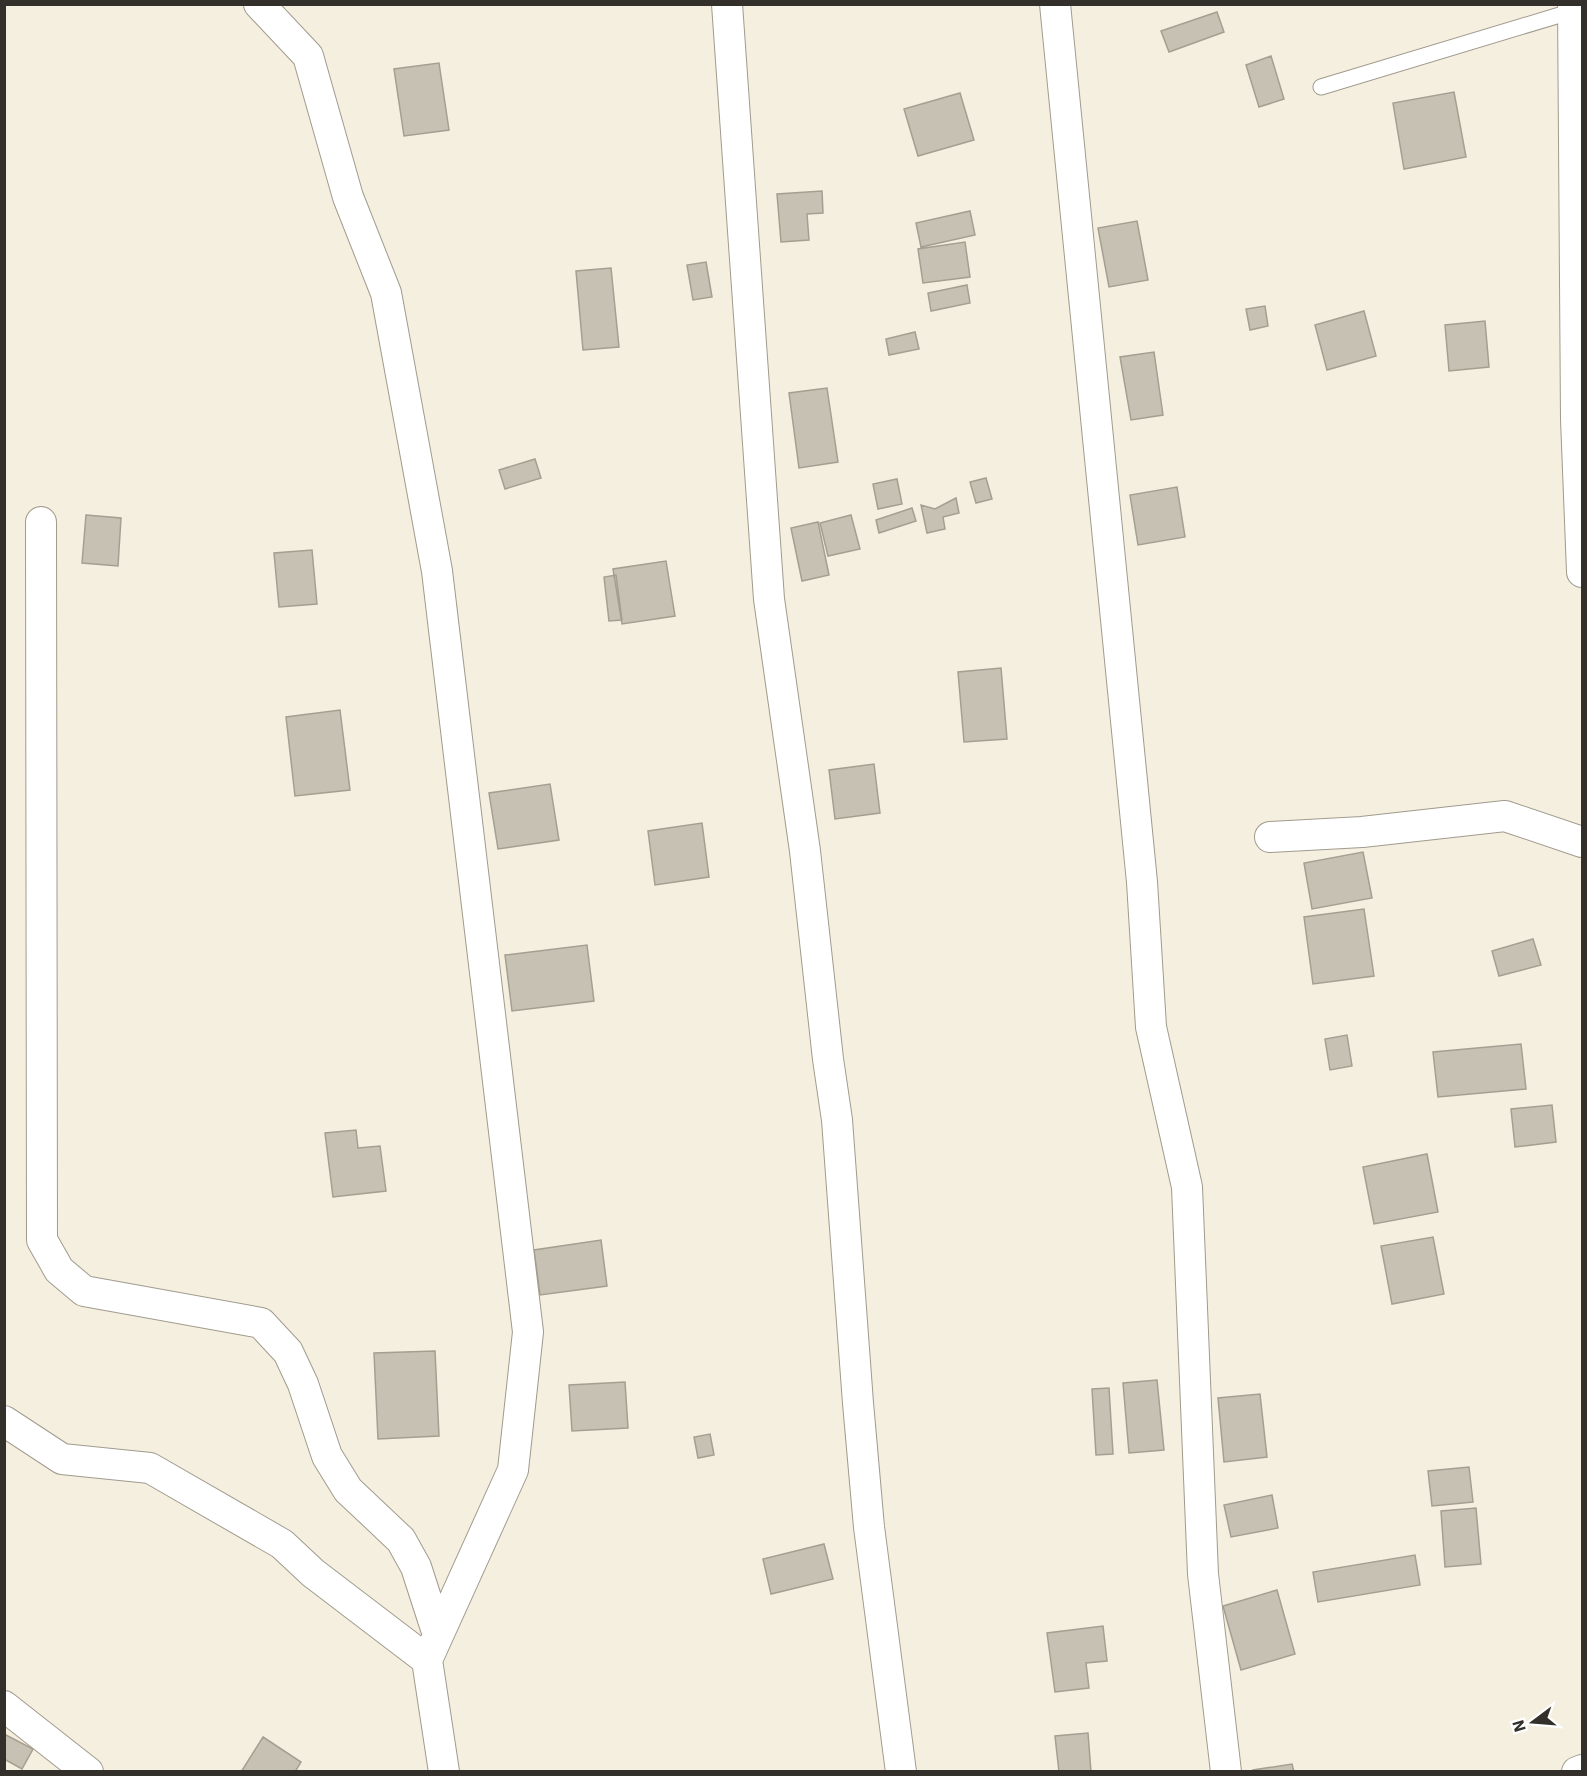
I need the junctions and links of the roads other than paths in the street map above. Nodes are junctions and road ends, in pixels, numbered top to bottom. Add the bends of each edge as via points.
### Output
1 (259, 4) edge
2 (727, 4) edge
3 (1055, 4) edge
4 (1573, 8) edge
5 (1321, 87) dead end
6 (41, 522) dead end
7 (1582, 572) edge
8 (1270, 837) dead end
9 (1582, 842) edge
10 (4, 1421) edge
11 (433, 1648) junction
12 (4, 1706) edge
13 (1582, 1770) edge
14 (88, 1772) edge
15 (444, 1772) edge
16 (901, 1772) edge
17 (1226, 1772) edge
18 (1577, 1772) edge

1 - 11 street via 308,56 348,197 386,293 437,571 528,1332 513,1470
2 - 16 street via 769,599 806,851 837,1120 869,1527
3 - 17 street via 1141,870 1151,1027 1187,1187 1203,1574
4 - 5 lane
4 - 7 street via 1576,419
6 - 11 street via 42,1240 59,1270 84,1291 261,1323 288,1352 327,1455 348,1490 401,1540 416,1567
8 - 9 street via 1362,832 1505,816
10 - 11 street via 62,1459 150,1468 282,1545 313,1573
11 - 15 street
12 - 14 street
13 - 18 street

